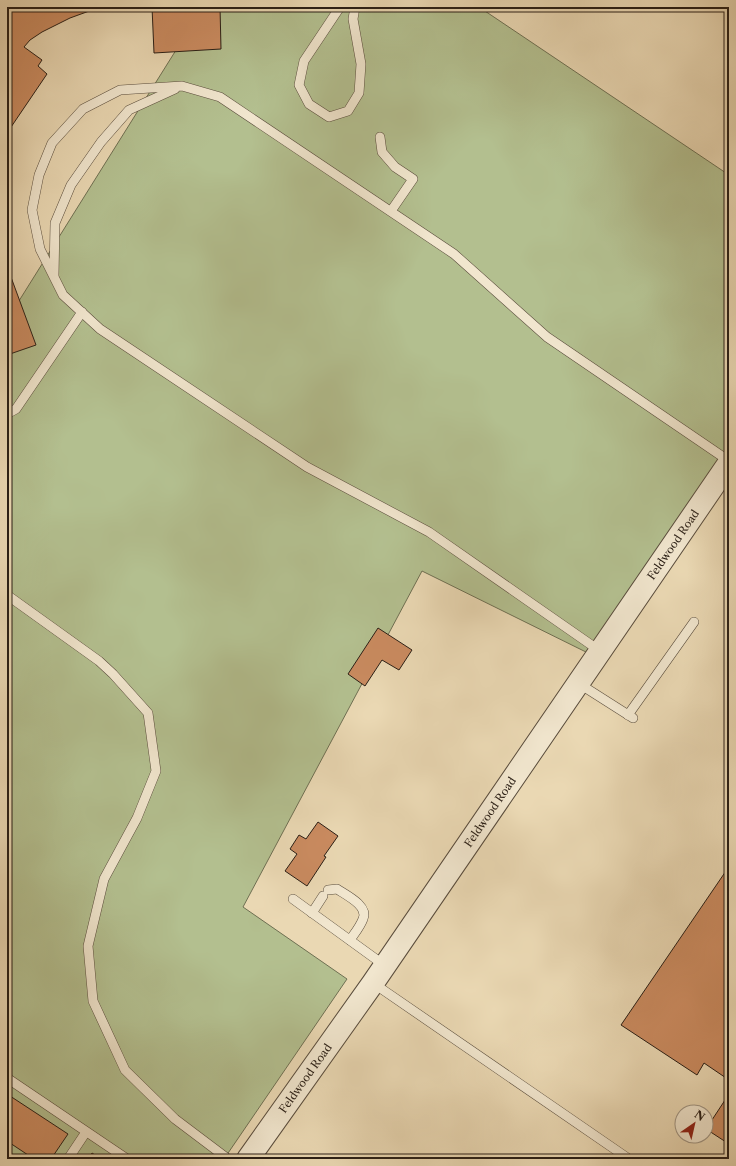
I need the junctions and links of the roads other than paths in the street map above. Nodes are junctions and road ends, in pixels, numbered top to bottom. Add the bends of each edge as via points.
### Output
1 (340, 7) edge
2 (355, 7) edge
3 (182, 86) junction
4 (380, 137) dead end
5 (391, 212) junction
6 (54, 276) junction
7 (82, 312) junction
8 (7, 414) edge
9 (729, 462) edge
10 (7, 595) edge
11 (694, 622) dead end
12 (600, 652) junction
13 (578, 683) junction
14 (293, 899) dead end
15 (312, 913) junction
16 (350, 940) junction
17 (379, 974) junction
18 (7, 1078) edge
19 (86, 1132) junction
20 (68, 1159) edge
21 (127, 1159) edge
22 (228, 1159) edge
23 (248, 1159) edge
24 (629, 1159) edge

1 - 2 lane via 304,61 299,85 309,104 329,117 348,111 359,93 361,64 353,19
3 - 5 lane via 220,97
3 - 6 lane via 128,110 101,142 71,185 55,223
3 - 6 lane via 120,90 83,109 52,143 39,176 32,210 40,249
4 - 5 lane via 382,152 395,167 413,179
5 - 9 lane via 454,254 547,337
6 - 7 lane via 63,295
7 - 8 lane via 16,409
7 - 12 lane via 100,329 307,468 429,532
9 - 12 street, Feldwood Road
10 - 22 lane via 99,661 148,713 156,770 137,818 104,879 88,946 93,1000 126,1070 176,1119
11 - 13 lane via 630,716
12 - 13 street, Feldwood Road
13 - 17 street, Feldwood Road
14 - 15 lane
15 - 16 lane
15 - 16 lane via 326,893 337,889 364,910 364,918
16 - 17 lane
17 - 23 street, Feldwood Road
17 - 24 lane
18 - 19 lane
19 - 20 lane
19 - 21 lane

